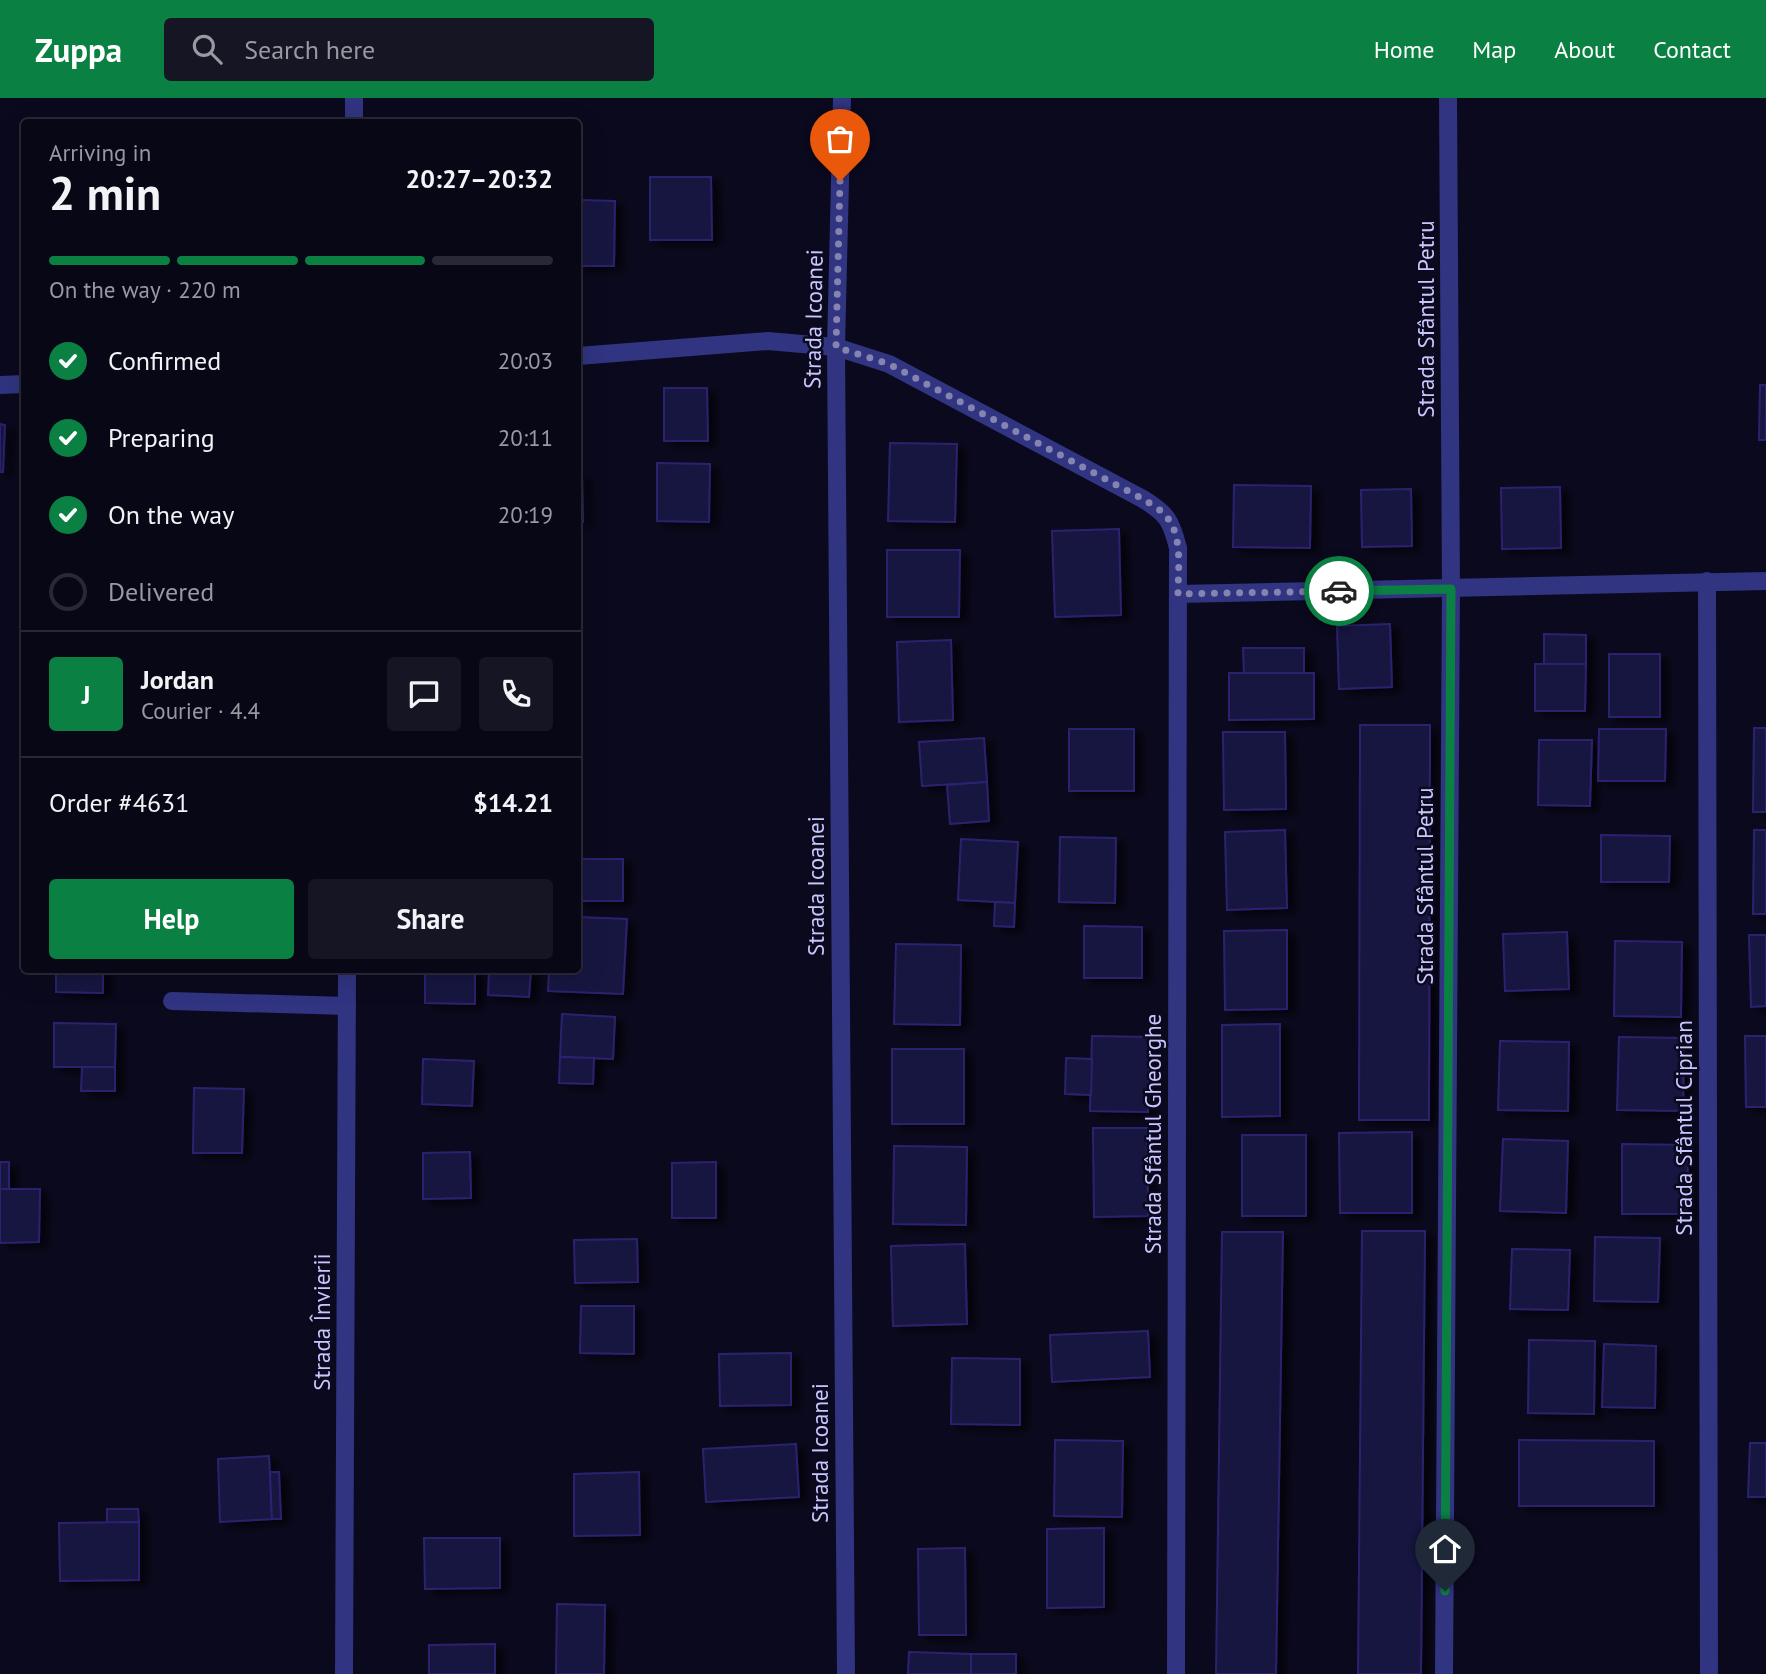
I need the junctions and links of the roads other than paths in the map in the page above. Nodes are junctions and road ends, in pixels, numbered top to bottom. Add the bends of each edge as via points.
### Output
1 (354, 98) edge
2 (842, 98) edge
3 (1448, 98) edge
4 (354, 119) edge
5 (836, 347) junction
6 (581, 356) edge
7 (21, 384) edge
8 (0, 385) edge
9 (1707, 581) junction
10 (1766, 581) edge
11 (1451, 589) junction
12 (1178, 594) junction
13 (347, 973) edge
14 (172, 1000) dead end
15 (347, 1006) junction
16 (344, 1674) edge
17 (845, 1674) edge
18 (1176, 1674) edge
19 (1444, 1674) edge
20 (1709, 1674) edge

1 - 4 street
2 - 5 street, Strada Icoanei
3 - 11 street, Strada Sfântul Petru
5 - 6 street, Strada Sfântul Gheorghe via 768,341
5 - 12 street, Strada Sfântul Gheorghe via 889,364 1163,512 1178,548
5 - 17 street, Strada Icoanei
7 - 8 street
9 - 10 street
9 - 11 street
9 - 20 street, Strada Sfântul Ciprian
11 - 12 street
11 - 19 street, Strada Sfântul Petru
12 - 18 street, Strada Sfântul Gheorghe
13 - 15 street, Strada Învierii
14 - 15 street
15 - 16 street, Strada Învierii

